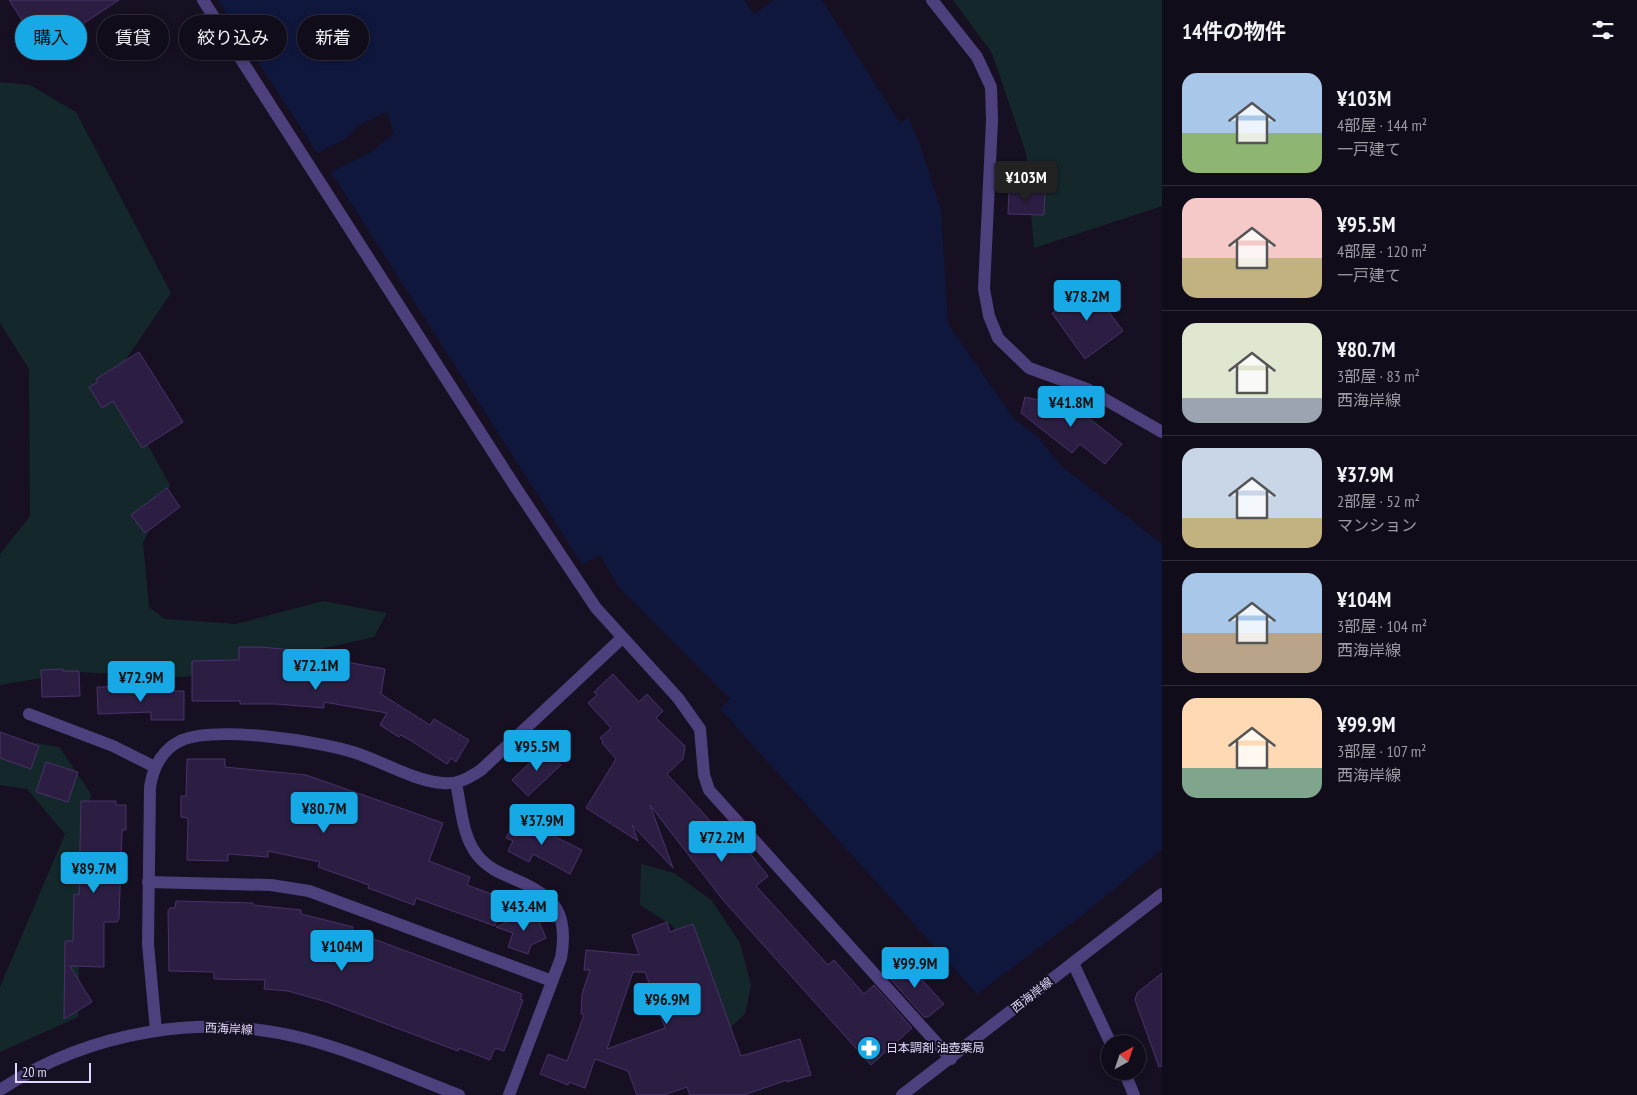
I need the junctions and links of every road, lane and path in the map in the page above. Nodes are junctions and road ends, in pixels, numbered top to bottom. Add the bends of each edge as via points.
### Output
1 (203, 0) edge
2 (932, 0) edge
3 (1162, 432) edge
4 (622, 638) junction
5 (29, 714) dead end
6 (155, 767) junction
7 (456, 783) junction
8 (148, 882) junction
9 (1162, 894) edge
10 (1073, 963) junction
11 (552, 981) junction
12 (156, 1030) junction
13 (1107, 1035) edge
14 (951, 1059) junction
15 (1128, 1080) edge
16 (0, 1090) edge
17 (459, 1095) edge
18 (509, 1095) edge
19 (902, 1095) edge
20 (1134, 1095) edge

1 - 4 street via 516,488 596,608
2 - 3 street via 977,57 990,87 992,120 984,289 989,316 998,338 1029,368 1086,389
4 - 7 street via 481,770
4 - 14 street via 678,698 700,729 704,775 709,790
5 - 6 street via 113,746
6 - 7 street via 174,745 192,738 274,737 320,742 434,782
6 - 8 street via 150,787
7 - 11 street via 469,840 477,855 492,868 538,890 558,911 565,937
8 - 11 street via 271,885 309,891
8 - 12 street via 149,969
9 - 10 street, 西海岸線
10 - 13 street
10 - 14 street, 西海岸線
11 - 18 street
12 - 16 street, 西海岸線 via 85,1048
12 - 17 street, 西海岸線 via 215,1026 283,1034 339,1049
14 - 19 street, 西海岸線
15 - 20 street

